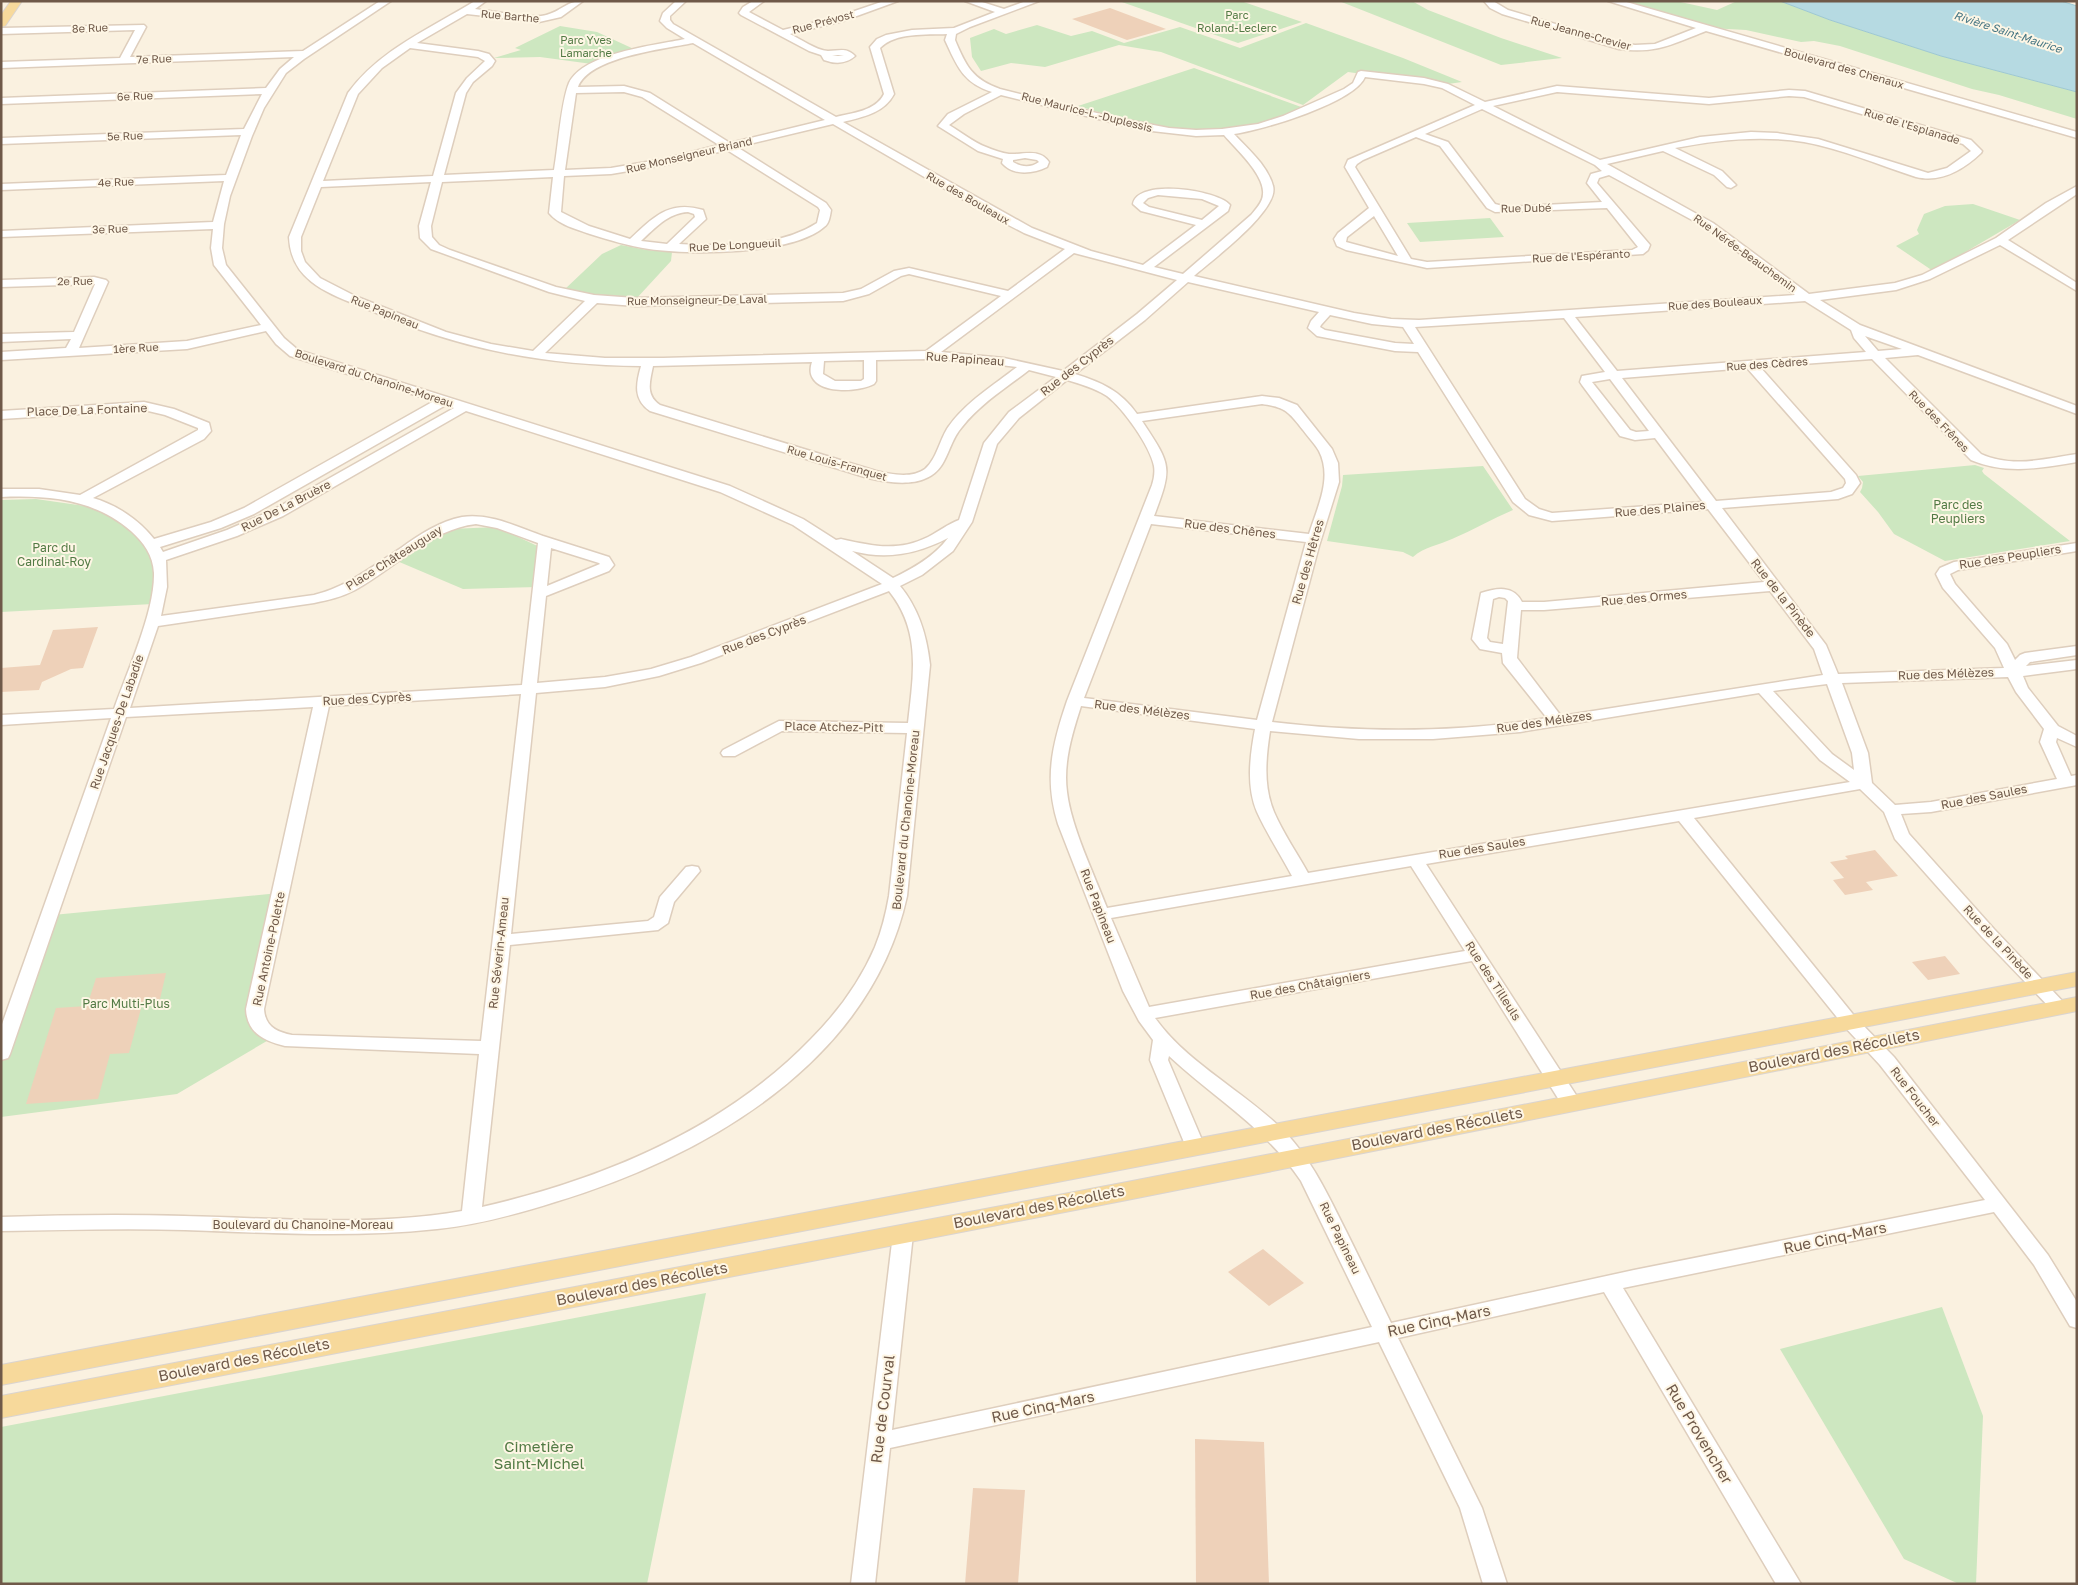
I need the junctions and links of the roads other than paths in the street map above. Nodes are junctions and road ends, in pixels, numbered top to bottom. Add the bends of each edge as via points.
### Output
1 (17, 1) edge
2 (387, 1) edge
3 (482, 1) edge
4 (579, 1) edge
5 (682, 1) edge
6 (760, 1) edge
7 (894, 1) edge
8 (969, 1) edge
9 (1035, 1) edge
10 (1488, 1) edge
11 (1612, 1) edge
12 (466, 11) junction
13 (1004, 12) junction
14 (1, 24) edge
15 (1705, 28) junction
16 (1, 31) edge
17 (954, 31) junction
18 (781, 33) junction
19 (693, 40) junction
20 (410, 45) junction
21 (306, 54) junction
22 (827, 54) dead end
23 (124, 60) junction
24 (1, 65) edge
25 (1362, 74) joint
26 (572, 90) junction
27 (268, 91) junction
28 (1002, 91) junction
29 (1, 101) edge
30 (1484, 105) junction
31 (834, 120) junction
32 (248, 132) junction
33 (1227, 132) junction
34 (1416, 134) junction
35 (2077, 136) edge
36 (1, 141) edge
37 (728, 146) junction
38 (1666, 148) junction
39 (1009, 158) dead end
40 (1599, 163) junction
41 (1610, 172) junction
42 (558, 175) junction
43 (230, 178) junction
44 (438, 179) junction
45 (317, 184) junction
46 (1731, 185) dead end
47 (1, 187) edge
48 (2077, 189) edge
49 (1610, 205) junction
50 (1375, 209) junction
51 (1204, 224) junction
52 (218, 225) junction
53 (1, 234) edge
54 (2000, 240) junction
55 (632, 243) junction
56 (669, 248) junction
57 (1072, 249) junction
58 (1407, 262) junction
59 (1146, 268) junction
60 (1186, 277) junction
61 (1, 284) edge
62 (2077, 288) edge
63 (1010, 295) junction
64 (1808, 297) junction
65 (594, 298) junction
66 (1328, 310) junction
67 (1567, 314) junction
68 (1407, 324) junction
69 (269, 327) junction
70 (1856, 328) junction
71 (78, 335) junction
72 (1, 338) edge
73 (1422, 348) junction
74 (70, 352) junction
75 (1921, 352) junction
76 (929, 355) junction
77 (1, 356) edge
78 (535, 356) junction
79 (870, 356) junction
80 (1876, 356) junction
81 (818, 358) junction
82 (648, 362) junction
83 (1751, 365) junction
84 (1026, 366) junction
85 (1612, 375) junction
86 (1066, 376) junction
87 (444, 401) junction
88 (464, 407) junction
89 (2077, 410) edge
90 (1, 415) edge
91 (1133, 418) junction
92 (1658, 434) junction
93 (2077, 458) edge
94 (336, 462) junction
95 (356, 469) junction
96 (1, 493) edge
97 (82, 499) junction
98 (1712, 505) junction
99 (1145, 519) junction
100 (965, 522) junction
101 (820, 536) junction
102 (1314, 539) junction
103 (545, 541) junction
104 (2077, 547) edge
105 (155, 551) junction
106 (893, 586) junction
107 (1773, 586) junction
108 (539, 594) junction
109 (1515, 606) junction
110 (152, 622) junction
111 (1510, 649) junction
112 (2077, 650) edge
113 (2077, 664) edge
114 (2013, 671) junction
115 (1834, 678) junction
116 (528, 689) junction
117 (1763, 689) junction
118 (1075, 701) junction
119 (322, 702) junction
120 (120, 713) junction
121 (1, 720) edge
122 (1557, 721) junction
123 (1263, 725) junction
124 (916, 728) junction
125 (2052, 729) junction
126 (2077, 742) edge
127 (730, 753) dead end
128 (2071, 781) edge
129 (1864, 784) junction
130 (1891, 810) junction
131 (1683, 815) junction
132 (1415, 859) junction
133 (692, 871) dead end
134 (1302, 878) junction
135 (1100, 914) junction
136 (501, 940) junction
137 (1476, 955) junction
138 (2077, 979) edge
139 (2039, 986) junction
140 (2068, 1005) edge
141 (8, 1012) edge
142 (1144, 1014) junction
143 (1850, 1022) junction
144 (1162, 1039) junction
145 (1871, 1044) junction
146 (489, 1048) junction
147 (1, 1054) edge
148 (1555, 1078) junction
149 (1571, 1103) junction
150 (1274, 1132) junction
151 (1195, 1147) junction
152 (1296, 1156) junction
153 (1999, 1204) junction
154 (471, 1216) junction
155 (1, 1224) edge
156 (903, 1234) junction
157 (1610, 1284) junction
158 (2077, 1320) edge
159 (1386, 1332) junction
160 (1, 1375) edge
161 (1, 1407) edge
162 (879, 1441) junction
163 (863, 1584) edge
164 (1495, 1584) edge
165 (1789, 1584) edge

1 - 14 main road
2 - 21 street, Boulevard du Chanoine-Moreau
3 - 12 street, Rue Papineau
4 - 12 street, Rue Barthe via 558,15 539,19
5 - 19 street, Rue des Bouleaux via 667,12 665,21
6 - 18 street via 744,13
7 - 18 street, Rue Prévost via 840,19
8 - 13 street
9 - 13 street
10 - 15 street, Rue Jeanne-Crevier via 1505,12 1630,48 1656,47
11 - 15 street, Boulevard des Chenaux
12 - 20 street, Rue Papineau
13 - 17 street
15 - 35 street, Boulevard des Chenaux
16 - 23 street, 8e Rue via 141,27
17 - 28 street, Rue Maurice-L.-Duplessis via 950,40 970,77
17 - 31 street, Rue Monseigneur Briand via 907,34 878,43 875,47 888,97 874,109
18 - 22 street
19 - 26 street, Rue De Longueuil via 629,54 598,65 578,77
19 - 31 street, Rue des Bouleaux
20 - 44 street, Rue Monseigneur-De Laval via 478,54 490,61 461,93
20 - 45 street, Rue Papineau via 381,64 358,86
21 - 23 street, 7e Rue
21 - 27 street, Boulevard du Chanoine-Moreau via 284,70
23 - 24 street, 7e Rue
25 - 30 street, Rue Nérée-Beauchemin via 1439,84
25 - 33 street, Rue Maurice-L.-Duplessis via 1357,84 1338,95 1264,125
26 - 37 street, Rue De Longueuil via 638,91
26 - 42 street, Rue De Longueuil
27 - 29 street, 6e Rue
27 - 32 street, Boulevard du Chanoine-Moreau
28 - 33 street, Rue Maurice-L.-Duplessis via 1153,129
28 - 39 street via 952,117 943,126 982,149
30 - 34 street
30 - 38 street, Rue de l'Esplanade via 1561,89 1709,101 1806,94 1967,142 1977,150 1942,175 1930,176 1790,137 1726,137
30 - 40 street, Rue Nérée-Beauchemin
31 - 37 street, Rue Monseigneur Briand
31 - 57 street, Rue des Bouleaux via 1014,225
32 - 36 street, 5e Rue
32 - 43 street, Boulevard du Chanoine-Moreau
33 - 60 street, Rue des Cyprès via 1264,177 1269,188 1268,199 1255,217
34 - 49 street, Rue Dubé via 1444,144 1496,209
34 - 50 street via 1351,164 1352,172
37 - 42 street, Rue Monseigneur Briand via 634,168
37 - 56 street, Rue De Longueuil via 822,205 827,213 823,224 809,234 773,244
38 - 40 street, Rue de l'Esplanade
38 - 46 street via 1718,173
40 - 41 street, Rue Nérée-Beauchemin
41 - 49 street, Rue de l'Espéranto via 1591,180
41 - 64 street, Rue Nérée-Beauchemin via 1709,225
42 - 44 street, Rue Monseigneur Briand
42 - 55 street, Rue De Longueuil via 554,209 558,216
43 - 47 street, 4e Rue
43 - 52 street, Boulevard du Chanoine-Moreau
44 - 45 street, Rue Monseigneur Briand
44 - 65 street, Rue Monseigneur-De Laval via 424,229 426,238 435,247 534,285
45 - 78 street, Rue Papineau via 297,230 294,246 301,266 310,275 341,294 439,333 483,347
48 - 54 street, Rue des Bouleaux
49 - 58 street, Rue de l'Espéranto via 1644,245 1644,250 1451,264
50 - 58 street
50 - 58 street, Rue de l'Espéranto via 1341,237 1341,244
51 - 51 street via 1224,209 1224,204 1210,198 1163,192 1147,194 1138,201 1139,206 1149,211
51 - 59 street
52 - 53 street, 3e Rue
52 - 69 street, Boulevard du Chanoine-Moreau via 215,250 218,262
54 - 62 street
54 - 64 street, Rue des Bouleaux via 1912,282
55 - 56 street, Rue De Longueuil
55 - 56 street, Rue De Longueuil via 666,212 683,209 699,212 700,219
57 - 59 street, Rue des Bouleaux
57 - 63 street
59 - 60 street, Rue des Bouleaux
60 - 66 street, Rue des Bouleaux
60 - 86 street, Rue des Cyprès
61 - 71 street, 2e Rue via 101,282
63 - 65 street, Rue Monseigneur-De Laval via 909,271 898,273 866,292 835,298 672,302
63 - 76 street
64 - 67 street, Rue des Bouleaux
64 - 70 street, Rue Nérée-Beauchemin
65 - 78 street
66 - 68 street, Rue des Bouleaux
66 - 73 street via 1315,324 1314,328 1321,333 1394,347
67 - 68 street, Rue des Bouleaux
67 - 85 street, Rue de la Pinède
68 - 73 street, Rue des Plaines
69 - 74 street, 1ère Rue via 187,345
69 - 87 street, Boulevard du Chanoine-Moreau via 294,353
70 - 75 street, Rue Nérée-Beauchemin
70 - 80 street, Rue des Frênes via 1860,338
71 - 72 street
71 - 74 street, 2e Rue
73 - 98 street, Rue des Plaines via 1520,502 1530,510 1546,516 1564,517
74 - 77 street, 1ère Rue
75 - 80 street, Rue des Cèdres
75 - 89 street, Rue Nérée-Beauchemin
76 - 79 street, Rue Papineau
76 - 84 street, Rue Papineau via 982,358
78 - 82 street, Rue Papineau
79 - 81 street, Rue Papineau
79 - 81 street via 870,381 864,386 854,387 831,384 821,379 817,373
80 - 83 street, Rue des Cèdres
80 - 93 street, Rue des Frênes via 1981,460 2012,467
81 - 82 street, Rue Papineau
82 - 84 street, Rue Louis-Franquet via 642,394 655,408 873,475 904,479 932,468 958,422
83 - 85 street, Rue des Cèdres
83 - 98 street, Rue des Plaines via 1850,478 1852,486 1837,495
84 - 86 street, Rue Papineau
85 - 92 street, Rue de la Pinède
85 - 92 street via 1590,377 1585,381 1625,433 1635,436
86 - 91 street, Rue Papineau via 1110,392
86 - 100 street, Rue des Cyprès via 1014,415 996,436 987,453
87 - 88 street, Boulevard du Chanoine-Moreau
87 - 94 street, Rue De La Bruère
88 - 95 street, Rue De La Bruère
88 - 101 street, Boulevard du Chanoine-Moreau via 725,489 777,511
90 - 97 street, Place De La Fontaine via 144,406 204,426 199,436
91 - 99 street, Rue Papineau via 1156,453 1161,468 1159,485
91 - 102 street, Rue des Hêtres via 1262,400 1290,406 1325,448 1332,468 1332,482
92 - 98 street, Rue de la Pinède
94 - 95 street, Rue De La Bruère
94 - 105 street, Rue De La Bruère via 238,516
95 - 105 street, Rue De La Bruère via 247,528
96 - 97 street via 40,493
97 - 105 street via 117,512
98 - 107 street, Rue de la Pinède
99 - 102 street, Rue des Chênes
99 - 118 street, Rue Papineau
100 - 101 street via 925,545 900,551 867,550
100 - 106 street, Rue des Cyprès via 939,557
101 - 106 street, Boulevard du Chanoine-Moreau
102 - 123 street, Rue des Hêtres
103 - 108 street
103 - 108 street, Place Châteauguay via 604,560 607,565
103 - 110 street, Place Châteauguay via 482,520 461,521 442,529 356,584 335,593 314,599
104 - 114 street, Rue des Peupliers via 1945,570 1945,581 2002,647
105 - 110 street, Rue Jacques-De Labadie via 161,580
106 - 116 street, Rue des Cyprès via 725,651 665,670 612,681
106 - 124 street, Boulevard du Chanoine-Moreau via 915,624 921,647
107 - 109 street, Rue des Ormes
107 - 115 street, Rue de la Pinède via 1818,642
108 - 116 street
109 - 111 street
109 - 111 street via 1515,599 1507,593 1495,592 1486,596 1479,639 1485,646
110 - 120 street, Rue Jacques-De Labadie
111 - 122 street via 1510,663
112 - 114 street via 2026,658
113 - 114 street, Rue des Mélèzes via 2036,671
114 - 115 street, Rue des Mélèzes
114 - 125 street via 2026,697
115 - 117 street, Rue des Mélèzes
115 - 129 street, Rue de la Pinède via 1860,753
116 - 119 street, Rue des Cyprès
116 - 136 street, Rue Séverin-Ameau
117 - 122 street, Rue des Mélèzes
117 - 129 street, Rue de la Pinède via 1826,757
118 - 123 street, Rue des Mélèzes
118 - 135 street, Rue Papineau via 1060,755 1059,794
119 - 120 street, Rue des Cyprès
119 - 146 street, Rue Antoine-Polette via 256,1009 259,1026 267,1034 292,1041
120 - 121 street, Rue des Cyprès
120 - 141 street, Rue Jacques-De Labadie
122 - 123 street, Rue des Mélèzes via 1477,732 1412,735
123 - 134 street, Rue des Hêtres via 1257,768 1261,798 1274,830
124 - 127 street, Place Atchez-Pitt via 779,726
124 - 154 street, Boulevard du Chanoine-Moreau via 898,896 891,929 870,976 815,1046 757,1097 687,1142 594,1182 495,1213
125 - 126 street
125 - 128 street via 2048,742
128 - 130 street, Rue des Saules
129 - 130 street, Rue de la Pinède
129 - 131 street, Rue des Saules
130 - 139 street, Rue de la Pinède via 1901,835
131 - 132 street, Rue des Saules
131 - 143 street, Rue Foucher
132 - 134 street, Rue des Saules
132 - 137 street, Rue des Tilleuls
133 - 136 street via 666,901 662,919 652,926
134 - 135 street, Rue des Saules
135 - 142 street, Rue Papineau
136 - 146 street, Rue Séverin-Ameau
137 - 142 street, Rue des Châtaigniers
137 - 148 street, Rue des Tilleuls
138 - 139 main road, Boulevard des Récollets
139 - 140 street, Rue de la Pinède
139 - 143 main road, Boulevard des Récollets
140 - 145 main road, Boulevard des Récollets
141 - 147 street, Rue Jacques-De Labadie
142 - 144 street, Rue Papineau
143 - 145 street, Rue Foucher
143 - 148 main road, Boulevard des Récollets
144 - 150 street, Rue Papineau
144 - 151 street via 1159,1060
145 - 149 main road, Boulevard des Récollets
145 - 153 street, Rue Foucher
146 - 154 street, Rue Séverin-Ameau
148 - 149 street, Rue des Tilleuls
148 - 150 main road, Boulevard des Récollets
149 - 152 main road, Boulevard des Récollets
150 - 151 main road, Boulevard des Récollets
150 - 152 street, Rue Papineau
151 - 160 main road, Boulevard des Récollets
152 - 156 main road, Boulevard des Récollets
152 - 159 street, Rue Papineau
153 - 157 street, Rue Cinq-Mars
153 - 158 street, Rue Foucher via 2041,1260
154 - 155 street, Boulevard du Chanoine-Moreau via 430,1223 363,1227 95,1222
156 - 161 main road, Boulevard des Récollets
156 - 162 street, Rue de Courval
157 - 159 street, Rue Cinq-Mars
157 - 165 street, Rue Provencher
159 - 162 street, Rue Cinq-Mars
159 - 164 street, Rue Papineau via 1472,1508
162 - 163 street, Rue de Courval

